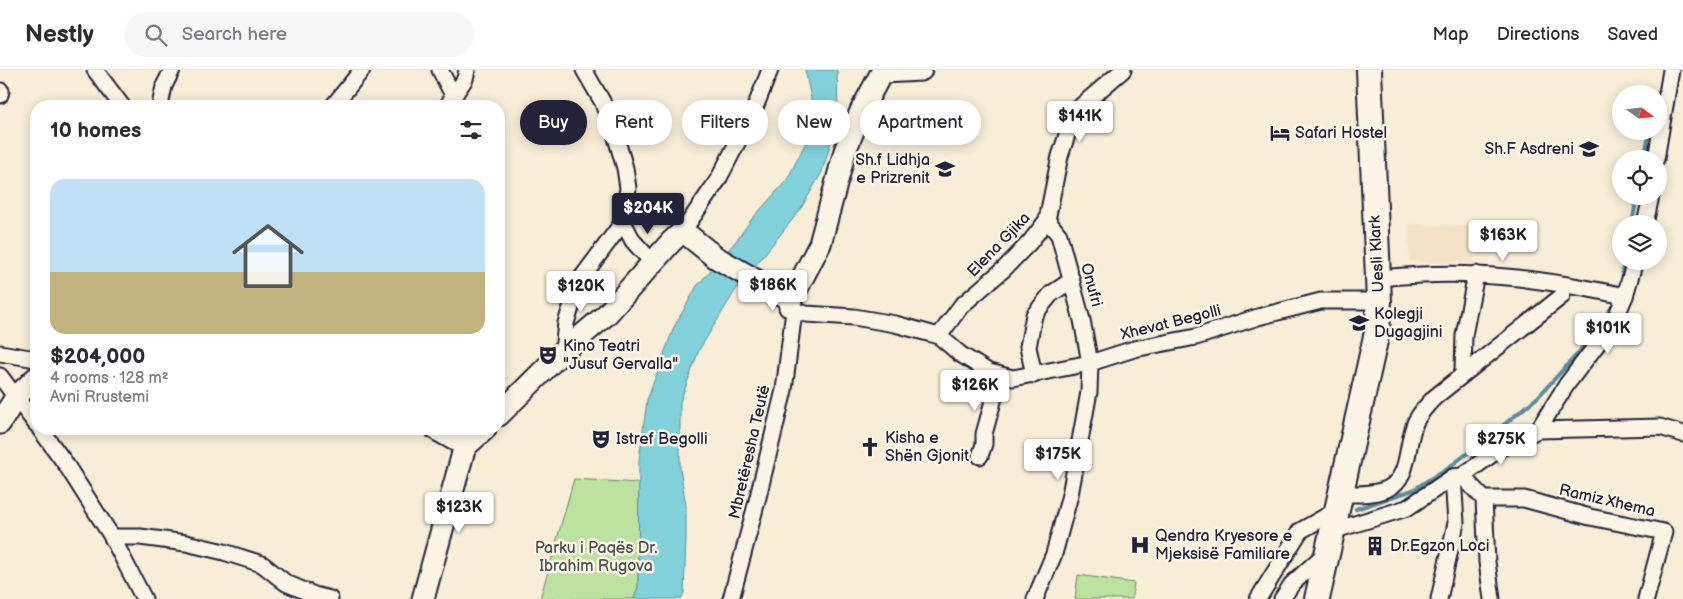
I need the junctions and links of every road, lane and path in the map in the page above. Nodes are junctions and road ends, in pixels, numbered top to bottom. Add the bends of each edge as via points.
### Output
1 (95, 70) edge
2 (172, 70) edge
3 (362, 70) edge
4 (440, 70) edge
5 (467, 70) edge
6 (584, 70) edge
7 (770, 70) edge
8 (920, 70) edge
9 (1124, 70) edge
10 (1369, 70) edge
11 (883, 71) edge
12 (1675, 72) edge
13 (118, 100) edge
14 (161, 100) edge
15 (338, 100) edge
16 (449, 100) edge
17 (451, 100) edge
18 (1658, 150) edge
19 (1047, 220) junction
20 (623, 222) junction
21 (683, 231) junction
22 (653, 263) junction
23 (1632, 270) edge
24 (1476, 274) junction
25 (1072, 280) junction
26 (1379, 290) junction
27 (1562, 296) dead end
28 (1625, 296) junction
29 (792, 305) junction
30 (939, 336) junction
31 (563, 351) junction
32 (0, 353) edge
33 (30, 358) edge
34 (1090, 363) junction
35 (1463, 371) dead end
36 (1034, 375) junction
37 (0, 376) edge
38 (1000, 376) junction
39 (30, 384) edge
40 (16, 397) junction
41 (505, 409) edge
42 (30, 416) edge
43 (0, 424) edge
44 (1538, 430) junction
45 (1683, 434) edge
46 (44, 435) edge
47 (443, 435) edge
48 (480, 435) edge
49 (463, 453) junction
50 (980, 456) dead end
51 (1458, 476) junction
52 (1484, 499) junction
53 (1334, 522) junction
54 (112, 537) junction
55 (144, 599) edge
56 (330, 599) edge
57 (423, 599) edge
58 (731, 599) edge
59 (1035, 599) edge
60 (1258, 599) edge
61 (1282, 599) edge
62 (1317, 599) edge
63 (1440, 599) edge
64 (1492, 599) edge
65 (1646, 599) edge

1 - 13 street
2 - 14 street
3 - 15 street
4 - 16 street
5 - 17 street
6 - 20 street via 602,102 625,168 628,188
7 - 21 street via 754,110 718,180
8 - 11 street
9 - 19 street, Elena Gjika via 1080,107 1071,123 1060,156
10 - 26 main road, Uesli Klark
11 - 29 street via 861,111 845,151 820,244
12 - 18 street
19 - 25 street, Onufri via 1059,235
19 - 30 street, Elena Gjika via 1004,269 961,306
20 - 22 street via 633,241
20 - 31 street via 580,280 566,323
21 - 22 street
21 - 29 street via 715,256
22 - 31 street via 607,314
23 - 28 street
24 - 26 street, Xhevat Begolli via 1410,275
24 - 28 street, Xhevat Begolli via 1572,285
24 - 35 street via 1464,335
25 - 34 street, Onufri
25 - 36 street via 1051,294 1034,315 1028,347
26 - 34 street, Xhevat Begolli via 1321,301
26 - 53 main road, Uesli Klark via 1378,332
27 - 53 street via 1435,397 1416,422 1398,482 1386,490 1368,493
28 - 44 street via 1614,322 1567,384
29 - 30 street, Xhevat Begolli via 806,314 854,317
29 - 58 street, Mbretëresha Teutë via 784,390
30 - 38 street, Xhevat Begolli via 960,354
31 - 41 street
32 - 33 street
34 - 36 street, Xhevat Begolli
34 - 59 street, Onufri via 1089,392 1070,495 1054,554
36 - 38 street, Xhevat Begolli
37 - 40 street
38 - 50 street
39 - 40 street
40 - 42 street
40 - 43 street
44 - 45 street via 1660,427
44 - 51 street via 1500,448
46 - 54 street
47 - 49 street
48 - 49 street
49 - 57 street
51 - 52 street
51 - 53 street via 1407,508
51 - 63 street via 1456,523
52 - 64 street
52 - 65 street, Ramiz Xhema via 1524,499 1664,532
53 - 60 street via 1300,531
53 - 61 street
53 - 62 main road, Uesli Klark
54 - 55 street
54 - 56 street via 140,536 224,552 262,564 286,583

